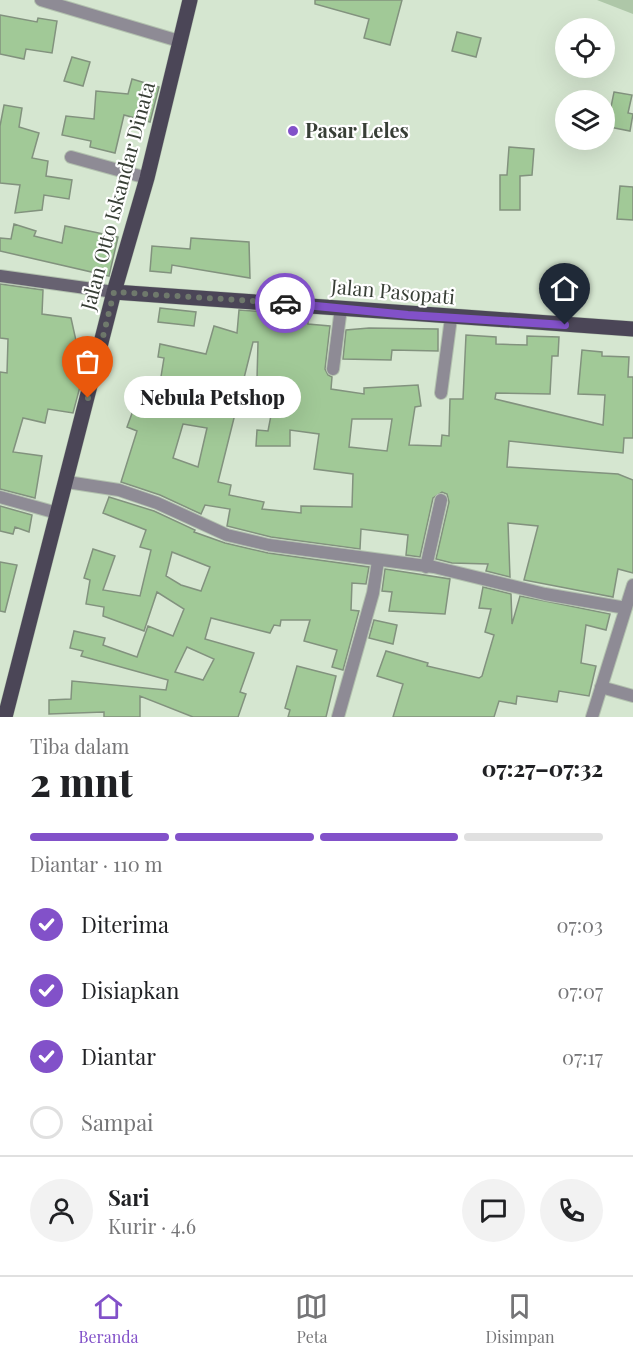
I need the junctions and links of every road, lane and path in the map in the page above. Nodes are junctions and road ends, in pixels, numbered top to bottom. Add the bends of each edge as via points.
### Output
1 (41, 0) edge
2 (190, 0) edge
3 (179, 41) junction
4 (71, 157) dead end
5 (147, 178) junction
6 (0, 276) edge
7 (114, 292) junction
8 (341, 308) junction
9 (451, 318) junction
10 (633, 329) edge
11 (333, 369) dead end
12 (441, 393) dead end
13 (67, 482) junction
14 (0, 497) edge
15 (441, 500) dead end
16 (57, 513) junction
17 (378, 561) junction
18 (426, 567) junction
19 (633, 585) edge
20 (626, 608) junction
21 (601, 687) junction
22 (633, 696) edge
23 (5, 717) edge
24 (338, 717) edge
25 (592, 717) edge

1 - 3 street
2 - 3 main road, Jalan Otto Iskandar Dinata
3 - 5 main road, Jalan Otto Iskandar Dinata
4 - 5 street
5 - 7 main road, Jalan Otto Iskandar Dinata
6 - 7 street
7 - 8 main road, Jalan Pasopati
7 - 13 main road, Jalan Otto Iskandar Dinata
8 - 9 main road, Jalan Pasopati
8 - 11 street
9 - 10 main road, Jalan Pasopati
9 - 12 street
13 - 16 main road, Jalan Otto Iskandar Dinata
13 - 17 street via 119,490 227,535
14 - 16 street
15 - 18 street
16 - 23 main road, Jalan Otto Iskandar Dinata
17 - 18 street
17 - 24 street
18 - 20 street
19 - 20 street
20 - 21 street
21 - 22 street
21 - 25 street

